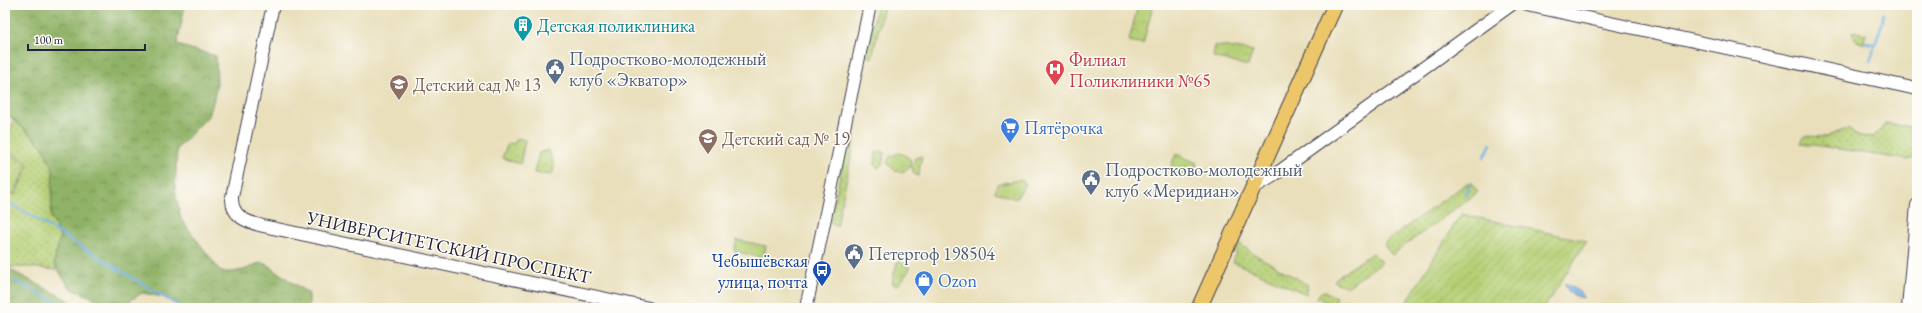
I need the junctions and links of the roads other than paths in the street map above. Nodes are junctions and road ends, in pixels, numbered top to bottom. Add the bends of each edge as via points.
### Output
1 (273, 5) edge
2 (870, 5) edge
3 (1335, 5) edge
4 (1511, 5) edge
5 (1527, 5) edge
6 (1565, 5) edge
7 (1917, 81) edge
8 (1917, 89) edge
9 (1253, 188) junction
10 (1917, 205) edge
11 (633, 306) edge
12 (649, 308) edge
13 (806, 308) edge
14 (1198, 308) edge
15 (1908, 308) edge

1 - 11 street, УНИВЕРСИТЕТСКИЙ ПРОСПЕКТ via 232,197 234,210 242,219 253,224
2 - 13 street
3 - 9 main road
4 - 9 street
5 - 8 street
6 - 7 street
9 - 14 main road
10 - 15 street
11 - 12 street, УНИВЕРСИТЕТСКИЙ ПРОСПЕКТ

